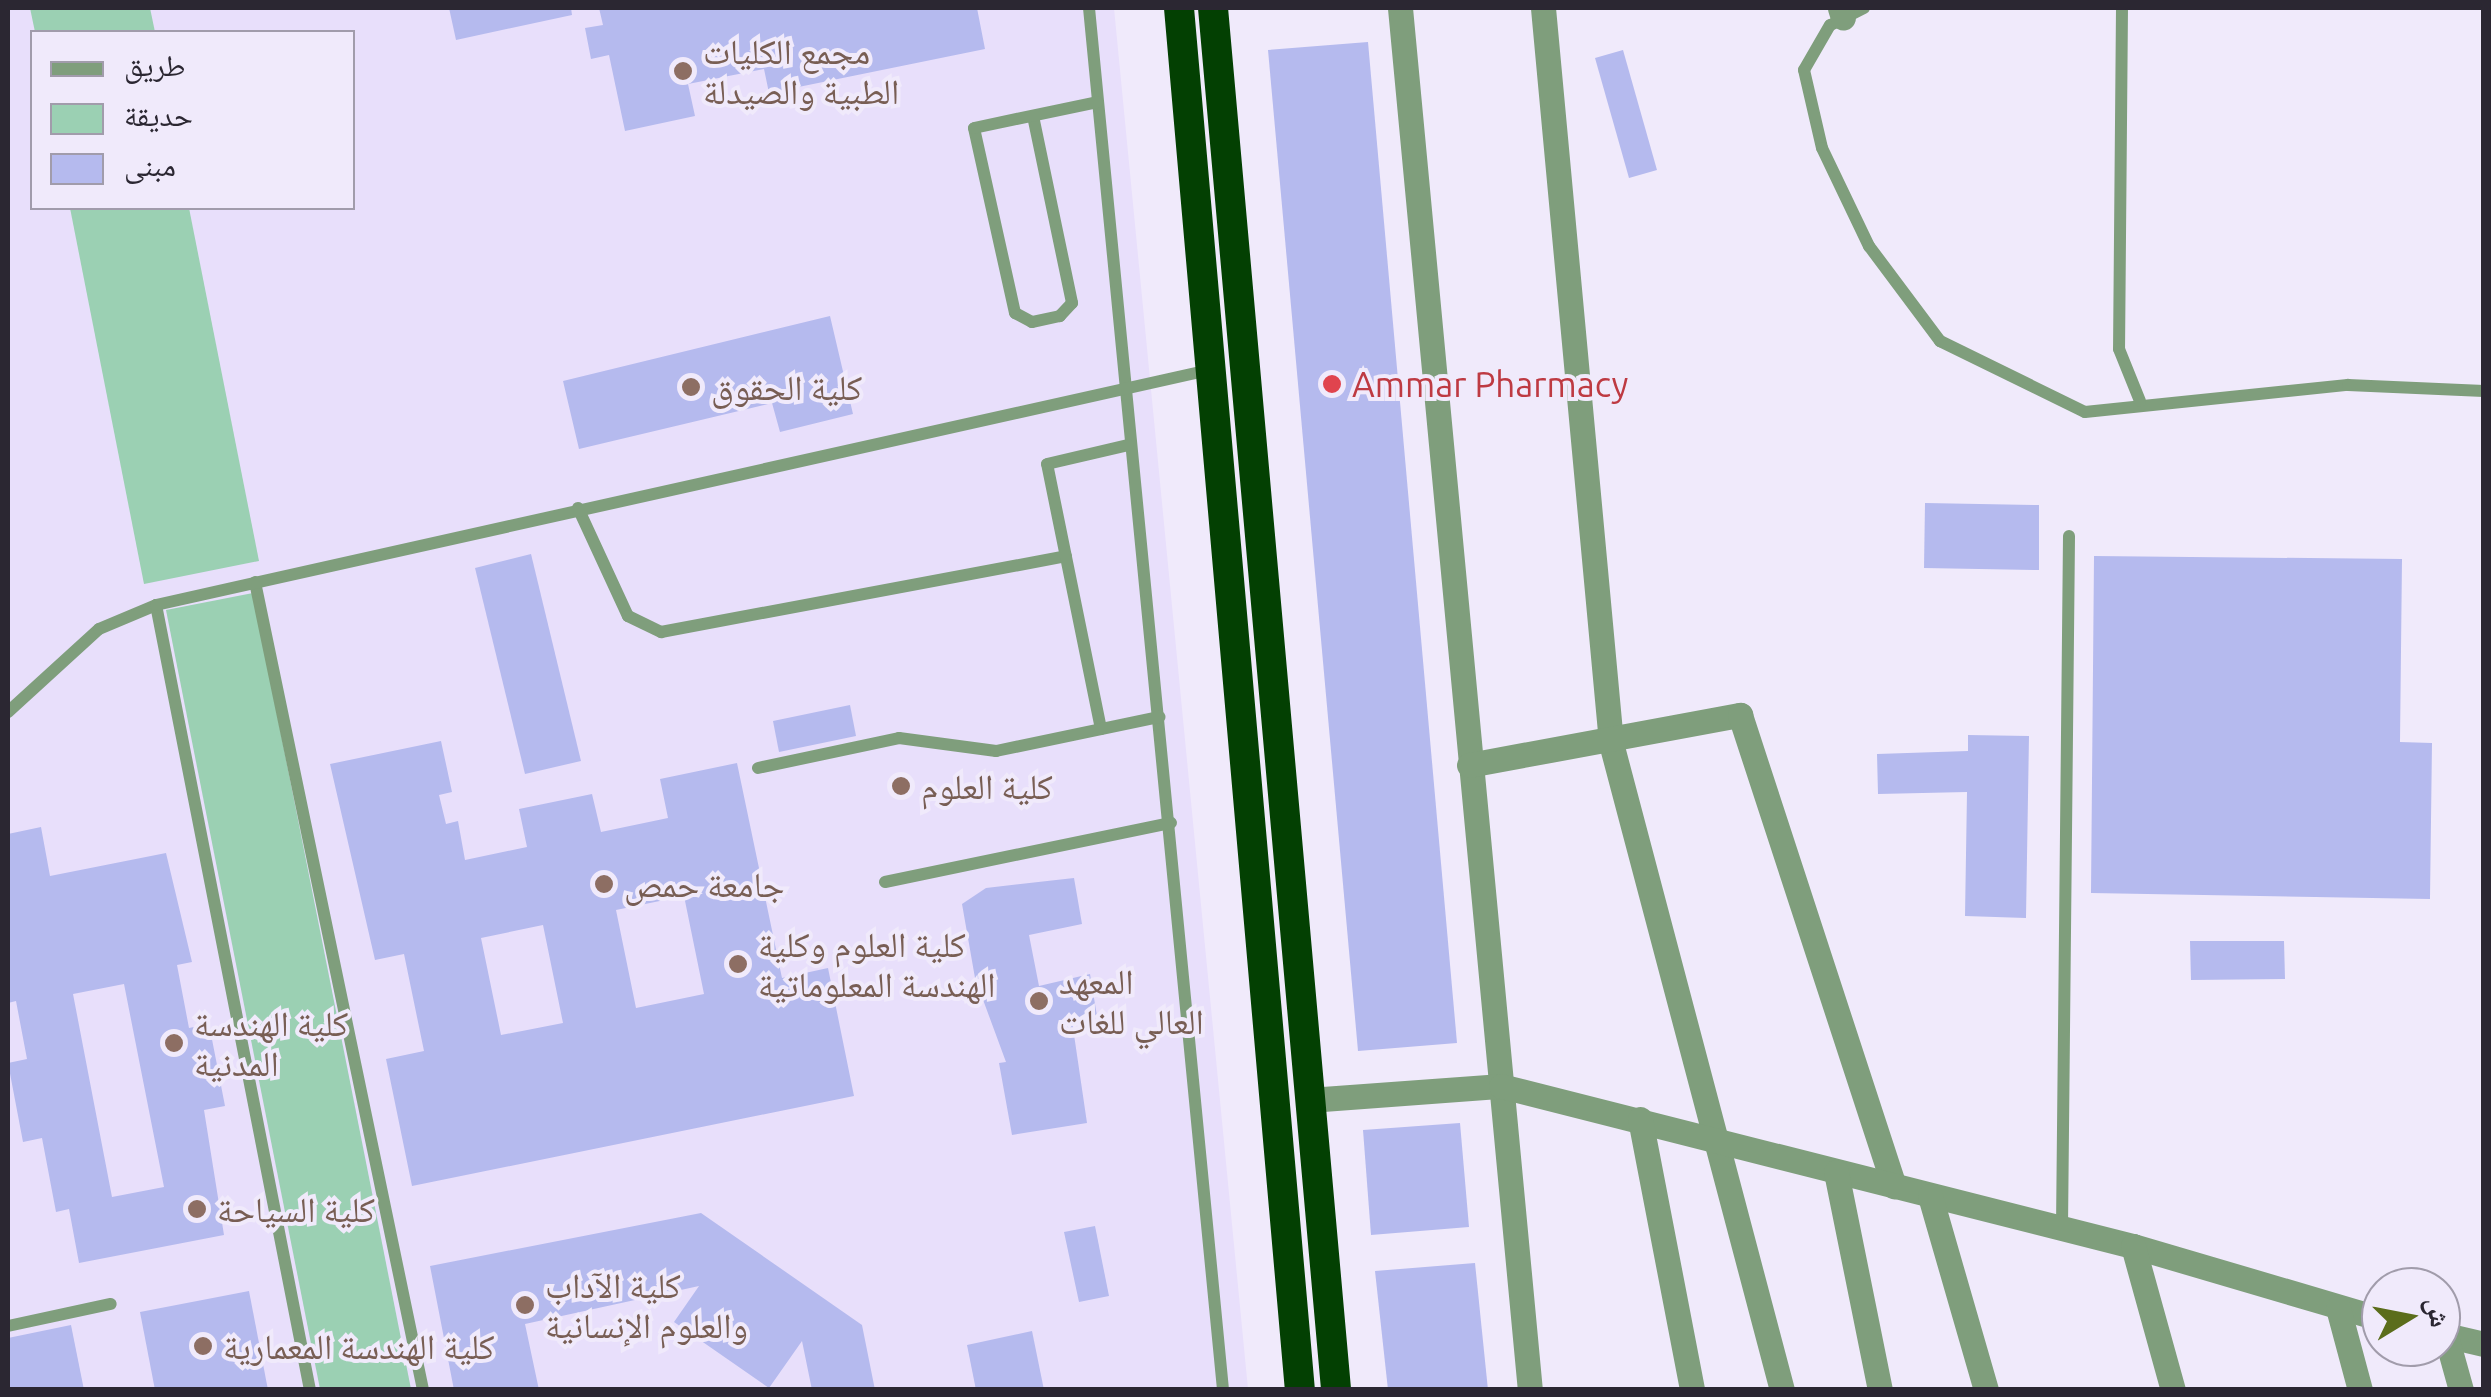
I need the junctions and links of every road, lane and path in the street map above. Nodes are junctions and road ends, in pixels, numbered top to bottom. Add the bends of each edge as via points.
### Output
1 (1089, 8) edge
2 (1179, 8) edge
3 (1213, 8) edge
4 (1400, 8) edge
5 (1543, 8) edge
6 (2122, 8) edge
7 (1849, 11) edge
8 (1097, 102) junction
9 (1032, 116) junction
10 (1211, 370) junction
11 (1123, 384) junction
12 (2484, 390) edge
13 (2140, 401) junction
14 (1128, 446) junction
15 (578, 508) junction
16 (2069, 536) dead end
17 (1066, 556) junction
18 (255, 582) junction
19 (156, 605) junction
20 (8, 712) edge
21 (1159, 716) junction
22 (1101, 729) junction
23 (1610, 743) junction
24 (1470, 765) junction
25 (758, 768) dead end
26 (1171, 823) junction
27 (885, 882) dead end
28 (1501, 1086) junction
29 (1309, 1100) junction
30 (1640, 1118) junction
31 (1712, 1139) junction
32 (1836, 1172) junction
33 (1894, 1186) junction
34 (1930, 1196) junction
35 (2062, 1228) junction
36 (2133, 1246) junction
37 (111, 1304) dead end
38 (2338, 1308) junction
39 (2361, 1314) edge
40 (8, 1326) edge
41 (310, 1390) edge
42 (423, 1390) edge
43 (1223, 1390) edge
44 (1300, 1390) edge
45 (1336, 1390) edge
46 (1530, 1390) edge
47 (1692, 1390) edge
48 (1782, 1390) edge
49 (1880, 1390) edge
50 (1986, 1390) edge
51 (2172, 1390) edge
52 (2360, 1390) edge

1 - 8 lane
2 - 10 highway
3 - 29 highway
4 - 24 street
5 - 23 street
6 - 13 lane via 2119,349
7 - 13 lane via 1830,25 1804,70 1822,148 1869,246 1940,341 2085,412
8 - 9 lane
8 - 11 lane
9 - 9 lane via 974,128 1015,313 1032,322 1060,316 1072,303
10 - 11 lane
10 - 44 highway
11 - 14 lane
11 - 15 lane
12 - 13 lane via 2348,385
14 - 17 lane via 1047,464
14 - 21 lane
15 - 17 lane via 628,616 661,632
15 - 18 lane
16 - 35 lane
17 - 22 lane
18 - 19 lane
18 - 42 lane
19 - 20 lane via 100,629
19 - 41 lane
21 - 22 lane
21 - 26 lane
22 - 25 lane via 996,750 899,738
23 - 24 street
23 - 31 street
23 - 33 street via 1740,715
24 - 28 street
26 - 27 lane
26 - 43 lane
28 - 29 street
28 - 30 street
28 - 46 street
29 - 45 highway
30 - 31 street
30 - 47 street
31 - 32 street
31 - 48 street
32 - 33 street
32 - 49 street
33 - 34 street
34 - 35 street
34 - 50 street
35 - 36 street
36 - 38 street
36 - 51 street
37 - 40 lane
38 - 39 street
38 - 52 street

